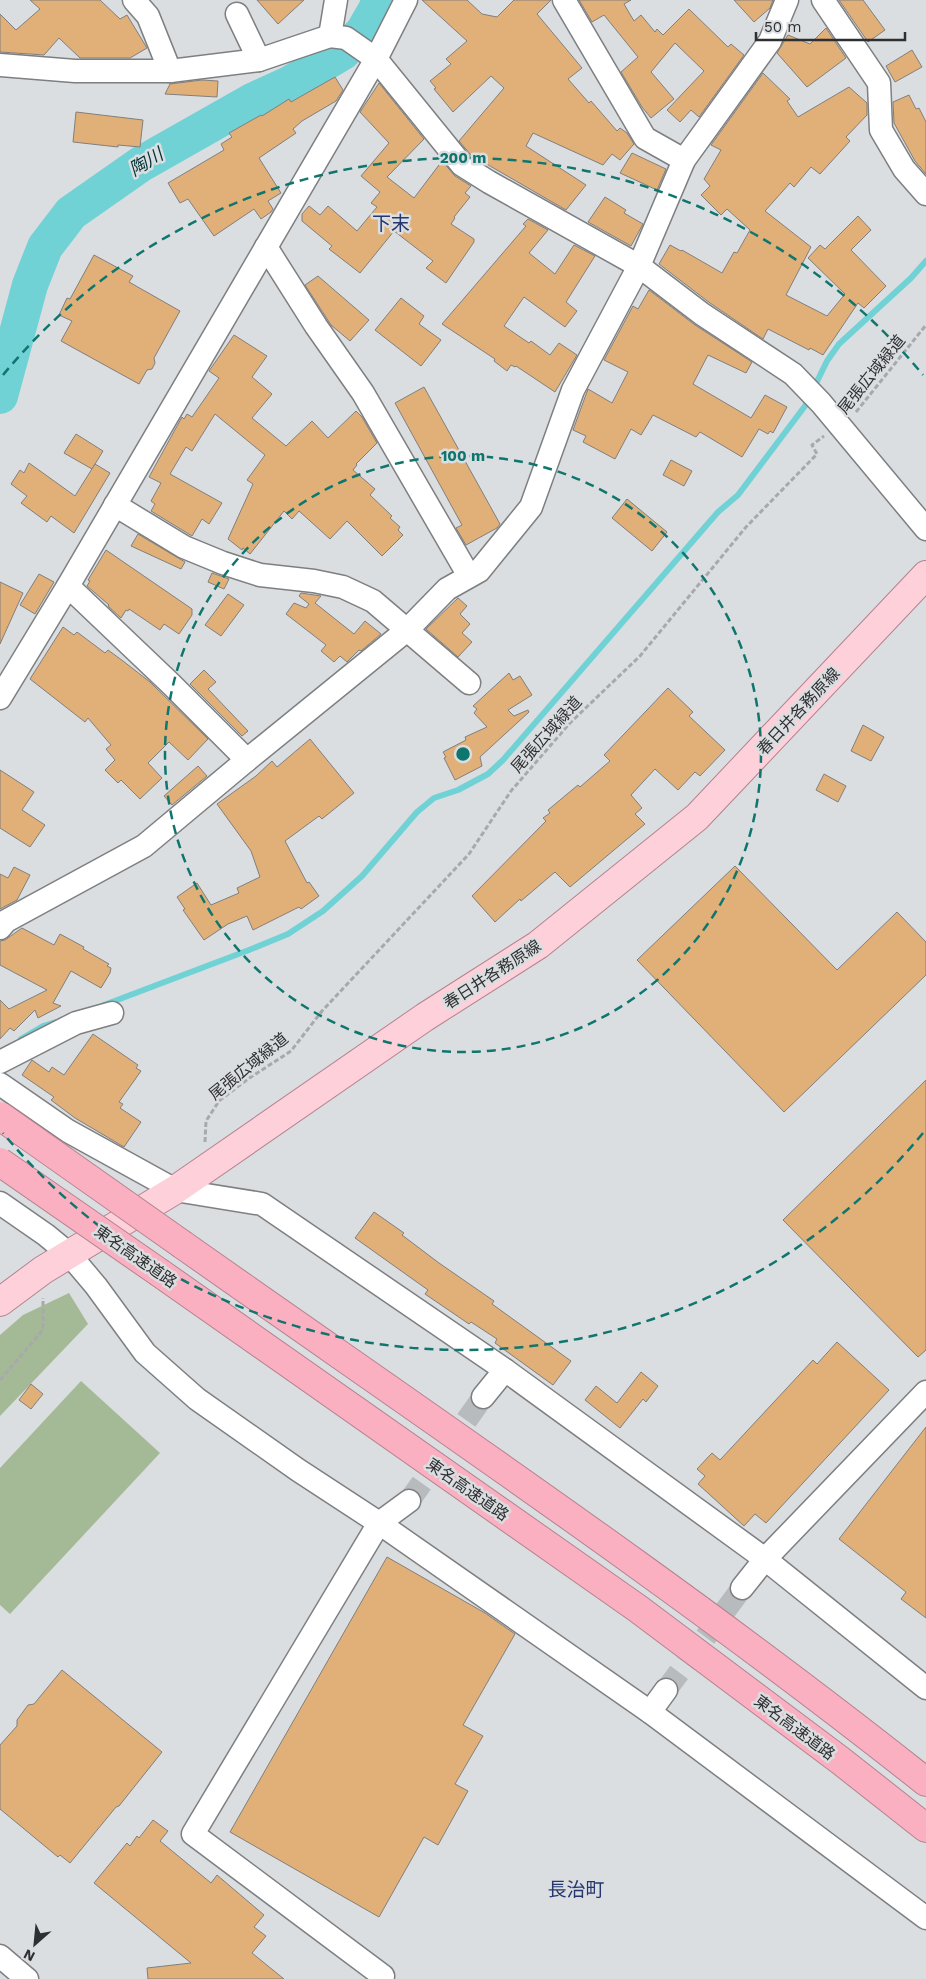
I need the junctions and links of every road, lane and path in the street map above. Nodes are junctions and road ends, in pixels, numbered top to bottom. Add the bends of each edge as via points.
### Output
1 (134, 0) edge
2 (325, 0) edge
3 (336, 0) edge
4 (406, 0) edge
5 (564, 0) edge
6 (787, 0) edge
7 (823, 0) edge
8 (237, 14) dead end
9 (349, 42) junction
10 (259, 60) junction
11 (0, 66) edge
12 (170, 71) junction
13 (684, 160) junction
14 (926, 194) edge
15 (266, 247) junction
16 (639, 266) junction
17 (926, 325) edge
18 (842, 429) junction
19 (115, 505) junction
20 (926, 529) edge
21 (926, 575) edge
22 (470, 576) junction
23 (68, 586) junction
24 (407, 630) junction
25 (469, 683) dead end
26 (3, 687) edge
27 (247, 760) junction
28 (0, 928) edge
29 (112, 1013) dead end
30 (0, 1062) edge
31 (0, 1084) edge
32 (0, 1116) edge
33 (0, 1162) edge
34 (204, 1170) junction
35 (175, 1190) junction
36 (0, 1203) edge
37 (69, 1254) junction
38 (43, 1270) junction
39 (0, 1302) edge
40 (505, 1370) junction
41 (0, 1380) edge
42 (926, 1392) edge
43 (483, 1397) tunnel mouth
44 (409, 1500) tunnel mouth
45 (380, 1523) junction
46 (764, 1559) junction
47 (742, 1588) tunnel mouth
48 (926, 1688) edge
49 (666, 1690) tunnel mouth
50 (650, 1712) junction
51 (926, 1782) edge
52 (926, 1828) edge
53 (924, 1912) edge
54 (0, 1956) edge
55 (27, 1979) edge
56 (381, 1979) edge

1 - 12 street via 148,16
2 - 9 street via 324,9
3 - 9 street
4 - 9 street
5 - 13 street via 645,138
6 - 13 street via 770,41
7 - 14 street via 879,83 881,130 904,169
8 - 10 street
9 - 10 street
9 - 15 street
9 - 16 street via 462,165
10 - 12 street
11 - 12 street via 75,71
13 - 16 street
15 - 19 street
15 - 22 street via 363,393
16 - 18 street via 702,314 793,374
16 - 22 street via 573,390 531,507 479,571
17 - 18 path, 尾張広域緑道
18 - 20 street
18 - 34 path, 尾張広域緑道 via 826,434 812,445 817,454 746,528 640,656 570,723 511,791 469,854 322,1012 291,1051 219,1102 206,1121
19 - 23 street
19 - 24 street via 184,547 223,564 260,575 343,587 373,601
21 - 34 main road, 春日井各務原線 via 697,817 538,945 425,1017
22 - 24 street via 448,589
23 - 26 street
23 - 27 street
24 - 25 street
24 - 27 street
27 - 28 street via 144,846 6,921
29 - 30 street via 76,1023
31 - 35 street via 68,1131
32 - 51 highway, bridge via 659,1580
33 - 52 highway, 東名高速道路, bridge via 637,1608
34 - 35 main road, 春日井各務原線
35 - 37 main road, 春日井各務原線
35 - 40 street via 262,1204
36 - 37 street
37 - 38 main road, 春日井各務原線
37 - 45 street via 145,1353 197,1399
38 - 39 main road, 春日井各務原線
38 - 41 path via 43,1330
40 - 43 street
40 - 46 street
42 - 46 street
44 - 45 street
45 - 50 street
45 - 56 street via 193,1834 383,1976
46 - 47 street
46 - 48 street
49 - 50 street
50 - 53 street
54 - 55 street

